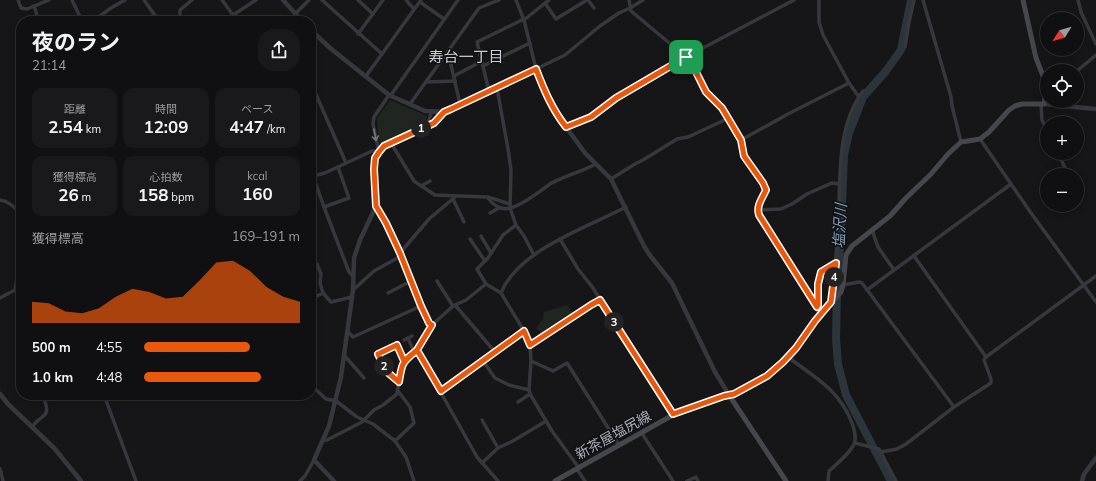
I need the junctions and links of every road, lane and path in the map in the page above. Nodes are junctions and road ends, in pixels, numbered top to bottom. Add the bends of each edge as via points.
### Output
1 (18, 0) edge
2 (47, 0) edge
3 (72, 0) edge
4 (125, 0) edge
5 (144, 0) edge
6 (192, 0) edge
7 (222, 0) edge
8 (256, 0) edge
9 (283, 0) edge
10 (309, 0) edge
11 (322, 0) edge
12 (358, 0) edge
13 (383, 0) edge
14 (406, 0) edge
15 (458, 0) edge
16 (499, 0) edge
17 (516, 0) edge
18 (549, 0) edge
19 (588, 0) edge
20 (629, 0) edge
21 (643, 0) edge
22 (794, 0) edge
23 (819, 0) edge
24 (914, 0) edge
25 (923, 0) edge
26 (1023, 0) edge
27 (1078, 0) edge
28 (421, 1) edge
29 (545, 3) junction
30 (34, 6) junction
31 (594, 8) dead end
32 (630, 8) junction
33 (414, 9) junction
34 (295, 14) joint
35 (373, 14) junction
36 (154, 15) edge
37 (180, 15) edge
38 (233, 15) joint
39 (37, 16) edge
40 (78, 16) edge
41 (100, 16) edge
42 (444, 19) junction
43 (524, 19) junction
44 (358, 34) junction
45 (316, 35) edge
46 (530, 42) junction
47 (1096, 44) edge
48 (905, 47) dead end
49 (448, 52) junction
50 (382, 54) junction
51 (1096, 55) edge
52 (686, 57) junction
53 (482, 64) junction
54 (1084, 65) edge
55 (1040, 68) edge
56 (536, 69) junction
57 (366, 76) junction
58 (454, 76) junction
59 (455, 81) junction
60 (426, 82) junction
61 (849, 83) junction
62 (497, 88) junction
63 (489, 91) junction
64 (863, 91) dead end
65 (316, 95) edge
66 (390, 95) junction
67 (859, 97) junction
68 (410, 104) junction
69 (460, 104) junction
70 (1040, 104) edge
71 (1084, 108) edge
72 (1096, 109) edge
73 (432, 111) junction
74 (444, 112) junction
75 (728, 118) junction
76 (427, 125) junction
77 (566, 127) junction
78 (980, 139) junction
79 (741, 140) junction
80 (961, 142) junction
81 (391, 143) junction
82 (379, 152) junction
83 (346, 164) junction
84 (596, 164) junction
85 (338, 167) junction
86 (316, 174) edge
87 (612, 179) junction
88 (430, 182) dead end
89 (839, 184) junction
90 (1011, 184) junction
91 (316, 186) edge
92 (421, 186) junction
93 (488, 197) junction
94 (454, 198) junction
95 (0, 200) edge
96 (376, 206) junction
97 (510, 206) junction
98 (324, 207) junction
99 (626, 207) junction
100 (500, 208) junction
101 (16, 209) edge
102 (757, 210) junction
103 (490, 213) dead end
104 (464, 222) dead end
105 (516, 225) junction
106 (872, 230) junction
107 (481, 236) dead end
108 (470, 238) dead end
109 (560, 239) junction
110 (491, 253) junction
111 (400, 255) junction
112 (534, 255) junction
113 (914, 256) junction
114 (485, 261) junction
115 (836, 263) junction
116 (316, 264) edge
117 (894, 270) junction
118 (353, 276) junction
119 (1096, 276) edge
120 (411, 281) junction
121 (16, 284) edge
122 (486, 284) junction
123 (1084, 284) junction
124 (438, 285) dead end
125 (843, 285) junction
126 (353, 290) junction
127 (867, 290) junction
128 (323, 293) junction
129 (388, 293) dead end
130 (501, 293) junction
131 (316, 296) edge
132 (352, 297) junction
133 (0, 298) edge
134 (600, 300) junction
135 (832, 302) junction
136 (1096, 302) edge
137 (454, 305) junction
138 (421, 306) junction
139 (817, 307) junction
140 (820, 315) junction
141 (432, 325) junction
142 (347, 331) junction
143 (524, 331) junction
144 (408, 338) dead end
145 (530, 345) junction
146 (416, 351) junction
147 (495, 352) junction
148 (344, 355) junction
149 (788, 357) junction
150 (986, 357) junction
151 (404, 361) junction
152 (483, 361) junction
153 (531, 361) junction
154 (361, 377) dead end
155 (399, 382) junction
156 (316, 390) edge
157 (398, 391) junction
158 (441, 391) junction
159 (530, 392) junction
160 (0, 394) edge
161 (729, 395) junction
162 (44, 400) edge
163 (106, 400) edge
164 (336, 401) junction
165 (518, 402) dead end
166 (954, 407) junction
167 (673, 414) junction
168 (365, 420) junction
169 (482, 420) dead end
170 (546, 421) junction
171 (32, 427) junction
172 (641, 432) junction
173 (321, 441) junction
174 (395, 441) junction
175 (855, 443) junction
176 (619, 445) junction
177 (498, 448) junction
178 (880, 450) junction
179 (1096, 458) edge
180 (314, 460) junction
181 (482, 463) junction
182 (578, 468) junction
183 (0, 469) edge
184 (3, 481) edge
185 (81, 481) edge
186 (136, 481) edge
187 (300, 481) edge
188 (334, 481) edge
189 (414, 481) edge
190 (498, 481) edge
191 (554, 481) edge
192 (585, 481) edge
193 (673, 481) edge
194 (687, 481) edge
195 (698, 481) edge
196 (786, 481) edge
197 (828, 481) edge
198 (896, 481) edge
199 (1082, 481) edge

1 - 30 street via 21,8
2 - 30 street
3 - 40 street
4 - 41 street
5 - 36 street
6 - 37 street via 180,10
7 - 38 street
8 - 38 street
9 - 34 street
10 - 34 street
11 - 44 street
12 - 35 street
13 - 35 street
14 - 33 street
15 - 42 street
16 - 49 street via 479,8
17 - 43 street
18 - 29 street
19 - 29 street via 556,19
19 - 31 street
20 - 32 street
21 - 32 street
22 - 52 street
23 - 61 street via 819,22 823,35
24 - 48 street
25 - 80 street
26 - 55 main road
27 - 47 street
28 - 33 street
28 - 42 street
29 - 43 street
30 - 39 street
32 - 52 street
32 - 56 street via 600,26 565,55
33 - 50 street
35 - 44 street
42 - 66 street
43 - 46 street
43 - 53 street via 477,42
44 - 50 street
45 - 57 street
46 - 53 street
46 - 56 street
49 - 58 street
49 - 60 street
50 - 57 street
51 - 54 street
52 - 75 street via 706,92
52 - 77 street via 616,98 591,117
53 - 58 street
53 - 63 street
56 - 62 street
56 - 77 street via 548,100
57 - 66 street
58 - 59 street
59 - 60 street
59 - 69 street
60 - 68 street
61 - 67 street
61 - 79 street
62 - 63 street
62 - 97 street via 508,149
63 - 69 street
64 - 67 street
65 - 83 street
66 - 68 street
66 -> 82 street via 374,117
67 - 89 street via 852,111 841,153
68 - 73 street
69 - 74 street
70 - 78 main road via 1022,104 1012,108
71 - 72 street
73 - 74 street
73 - 76 street
74 - 76 street via 434,123
75 - 79 street
75 - 87 street via 688,137 677,139
76 - 81 street
77 - 84 street
78 - 80 main road
78 - 90 street
79 - 102 street via 744,156 766,190
80 - 106 main road via 890,216
81 - 82 street
81 - 92 street via 414,181
82 - 83 street via 372,151
82 - 96 street via 375,158 374,169
83 - 85 street
84 - 87 street
84 - 97 street via 550,184 539,193
85 - 86 street
85 - 98 street via 349,198
87 - 99 street
88 - 92 street
89 - 102 street via 832,183 781,209
89 - 115 street
90 - 113 street
90 - 123 street
91 - 98 street
92 - 94 street via 435,195
93 - 94 street
93 - 97 street
93 - 100 street via 497,208
94 - 104 street
94 - 111 street via 429,219
95 - 101 street via 6,200
96 - 111 street
96 - 118 street via 356,250
97 - 100 street
97 - 105 street
98 - 118 street via 349,272
99 - 109 street
99 - 161 street via 649,254 672,283 715,372
100 - 103 street
102 - 139 street
105 - 110 street via 503,235
105 - 112 street
106 - 117 street via 878,247
106 - 125 main road via 852,246 846,255
107 - 110 street
108 - 114 street
109 - 112 street
109 - 134 street
110 - 114 street
111 - 120 street
111 - 126 street via 374,271
112 - 130 street via 512,276
113 - 117 street
113 - 150 street
114 - 122 street via 477,269
115 - 135 street
115 - 139 street via 821,272
116 - 128 street via 321,274
117 - 127 street
118 - 126 street
119 - 123 street
120 - 129 street
120 - 138 street
121 - 133 street via 15,290
122 - 130 street
122 - 137 street via 466,300
123 - 136 street
123 - 150 street
124 - 137 street
125 - 127 street via 859,282
125 - 135 main road, 新茶屋塩尻線 via 840,294
126 - 132 street
127 - 166 street
128 - 131 street
128 - 132 street via 331,302
130 - 143 street
132 - 142 street
134 - 145 street
134 - 167 street
135 - 140 main road, 新茶屋塩尻線
137 - 141 street
137 - 147 street
138 - 141 street
138 - 142 street via 353,337
139 - 140 street
140 - 149 main road, 新茶屋塩尻線
141 - 146 street
142 - 148 street
143 - 145 street
143 - 147 street
144 - 146 street
145 - 153 street
146 - 151 street
146 - 158 street
147 - 152 street
148 - 154 street
148 - 164 street
149 - 161 main road, 新茶屋塩尻線 via 767,376
149 - 175 street via 839,398 855,431
150 - 166 street via 984,360 991,383
151 - 155 street
151 - 155 street via 397,345 378,354 386,371
152 - 158 street
152 - 159 street via 495,378
153 - 159 street
153 - 176 street via 553,371 567,363
155 - 157 street
156 - 164 street via 326,399
157 - 168 street
157 - 174 street via 410,407 414,423
158 - 181 street
159 - 165 street
159 - 170 street
160 - 171 street
161 - 167 main road, 新茶屋塩尻線
161 - 196 main road
162 - 171 street via 46,415
163 - 186 street
164 - 168 street
164 - 173 street via 329,426
166 - 178 street via 906,444 897,449
167 - 172 main road, 新茶屋塩尻線
168 - 173 street
168 - 174 street
169 - 177 street
170 - 177 street
170 - 182 street
171 - 185 street via 54,448
172 - 176 main road, 新茶屋塩尻線
172 - 193 street
173 - 180 street
174 - 189 street via 406,457
175 - 178 street
175 - 197 street via 829,471
176 - 182 main road, 新茶屋塩尻線
177 - 181 street
178 - 198 street
179 - 199 street
180 - 187 street
180 - 188 street
181 - 190 street
182 - 191 main road, 新茶屋塩尻線
182 - 192 street
183 - 184 street
194 - 195 street via 696,477

